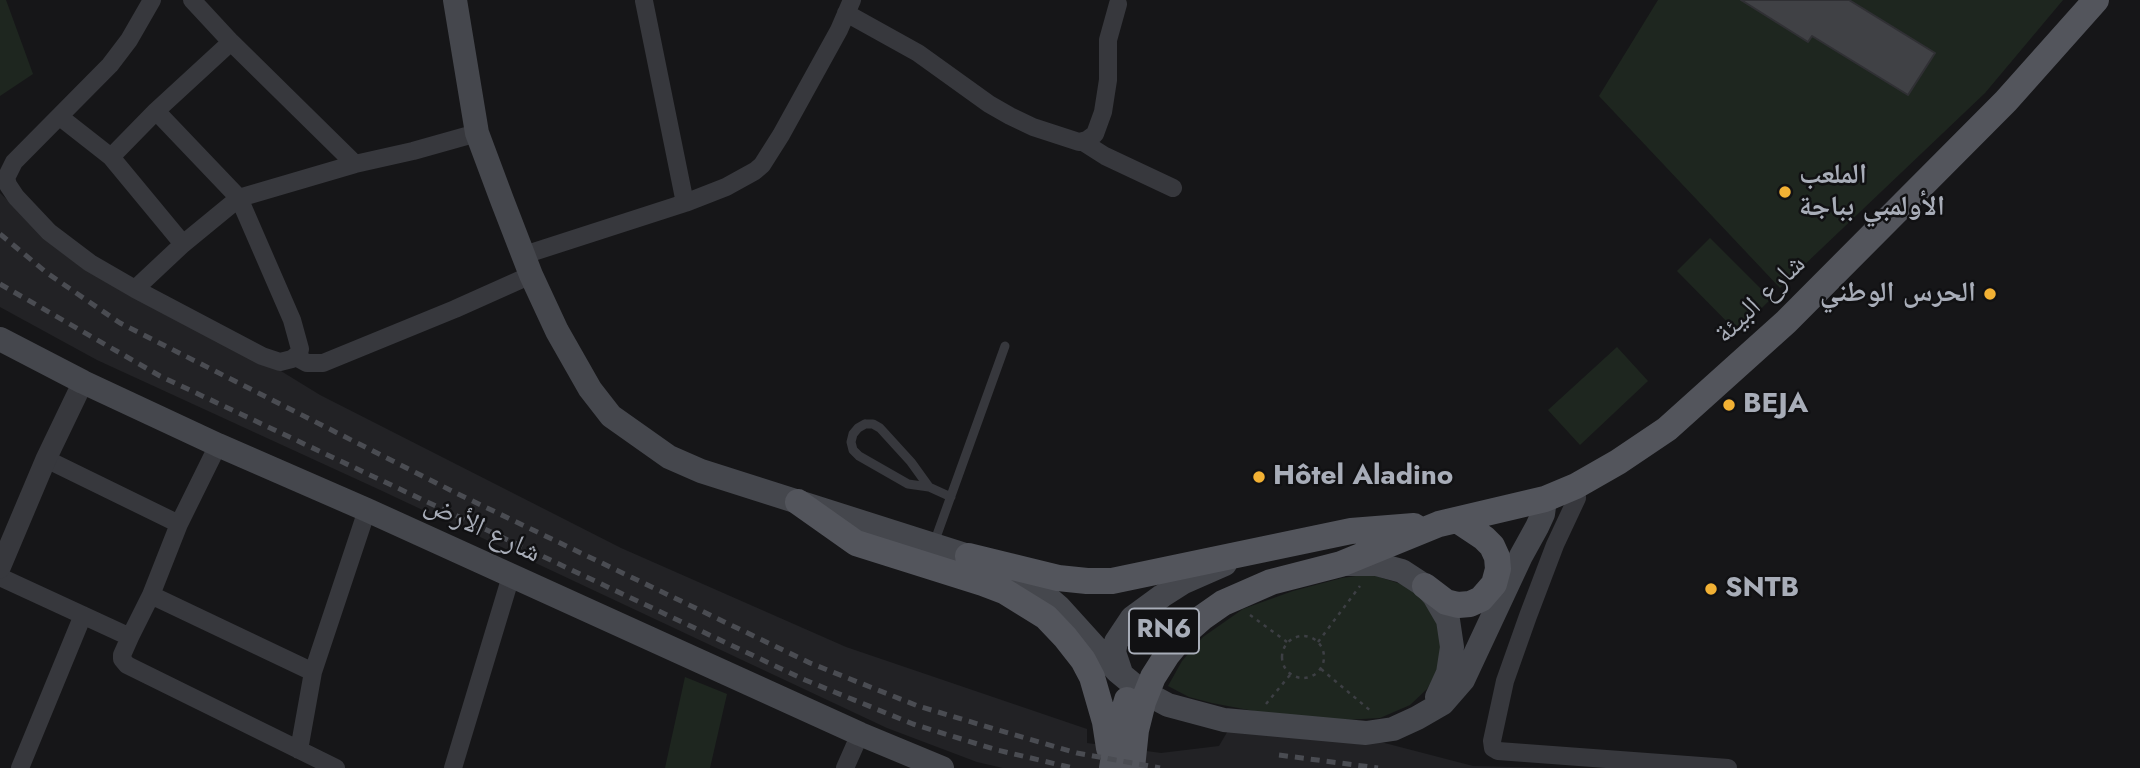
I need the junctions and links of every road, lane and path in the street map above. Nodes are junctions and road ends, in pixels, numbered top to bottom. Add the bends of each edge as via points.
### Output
1 (152, 0) edge
2 (192, 0) edge
3 (455, 0) edge
4 (2096, 0) edge
5 (644, 1) edge
6 (1118, 4) dead end
7 (849, 7) edge
8 (231, 42) junction
9 (156, 111) junction
10 (60, 117) junction
11 (477, 133) junction
12 (1083, 142) junction
13 (111, 157) junction
14 (355, 164) junction
15 (1173, 188) dead end
16 (239, 198) junction
17 (685, 203) junction
18 (183, 244) junction
19 (527, 265) junction
20 (135, 289) junction
21 (0, 340) edge
22 (1005, 346) dead end
23 (296, 357) junction
24 (83, 382) junction
25 (218, 445) junction
26 (46, 459) junction
27 (929, 486) junction
28 (1576, 486) junction
29 (951, 497) junction
30 (1545, 499) junction
31 (798, 502) junction
32 (367, 510) junction
33 (1439, 523) junction
34 (179, 524) junction
35 (934, 545) junction
36 (968, 556) junction
37 (1286, 561) junction
38 (1341, 564) junction
39 (0, 568) edge
40 (511, 576) junction
41 (0, 577) edge
42 (1362, 583) dead end
43 (1425, 586) junction
44 (1499, 590) junction
45 (151, 595) junction
46 (1243, 609) dead end
47 (83, 615) junction
48 (1528, 615) junction
49 (130, 637) junction
50 (1287, 642) junction
51 (1318, 642) junction
52 (1321, 668) junction
53 (313, 671) junction
54 (1122, 675) junction
55 (1290, 675) junction
56 (1259, 712) dead end
57 (1380, 718) dead end
58 (1417, 718) junction
59 (860, 734) junction
60 (299, 750) junction
61 (20, 768) edge
62 (336, 768) edge
63 (453, 768) edge
64 (845, 768) edge
65 (942, 768) edge
66 (1111, 768) edge
67 (1132, 768) edge
68 (1728, 768) edge

1 - 10 street via 123,48
2 - 8 street
3 - 11 main road
4 - 28 main road, شارع البيئة / RN6 via 2006,101 1786,322 1667,429
5 - 17 street
6 - 12 street via 1108,40 1103,112 1095,134
7 - 12 street via 989,104 1052,134
7 - 17 street via 762,165
8 - 9 street
8 - 14 street
9 - 13 street
9 - 16 street
10 - 13 street
10 - 20 street via 14,162 6,178 8,185 50,232
11 - 14 street
11 - 19 main road
12 - 15 street
13 - 18 street
14 - 16 street
16 - 18 street
16 - 23 street via 292,320 300,349
17 - 19 street
18 - 20 street
19 - 23 street via 456,309 323,363
19 - 31 main road via 557,331 590,390 611,416 669,457
20 - 23 street via 262,356 280,362
21 - 24 main road, شارع الأرض
22 - 29 lane
24 - 25 main road, شارع الأرض
24 - 26 street
25 - 32 main road, شارع الأرض
25 - 34 street
26 - 34 street
26 - 39 street
27 - 27 lane via 880,428 865,424 853,434 853,450 859,456 902,481
27 - 29 lane
28 - 30 main road, شارع البيئة / RN6
28 - 48 street via 1577,498
29 - 35 lane
30 - 33 main road, شارع البيئة / RN6
30 - 44 main road via 1537,527
31 - 35 main road
31 - 66 main road via 856,543 1004,591 1046,617 1092,677 1105,722
32 - 40 main road, شارع الأرض
32 - 53 street
33 - 37 main road, شارع البيئة / RN6
33 - 38 main road, شارع البيئة / RN6
33 - 44 main road via 1484,538 1492,546
34 - 45 street
35 - 36 main road
36 - 37 main road via 1087,581
36 - 54 main road via 1037,588
37 - 38 main road, شارع البيئة / RN6
37 - 54 main road via 1219,566 1162,596 1132,618 1116,642 1114,653
37 - 66 main road, شارع البيئة / RN6 via 1230,581 1172,621 1138,669
37 - 67 main road, شارع البيئة / RN6 via 1259,586 1223,603 1186,632 1167,655 1143,702
38 - 43 main road via 1390,567
40 - 59 main road, شارع الأرض
40 - 63 street
41 - 47 street
42 - 51 path
43 - 44 main road via 1458,605
43 - 58 main road via 1448,620 1452,660 1436,698
44 - 48 street
44 - 58 main road via 1463,680 1443,703
45 - 49 street
45 - 53 street
46 - 50 path
47 - 49 street
47 - 61 street
48 - 68 street via 1506,681 1492,741 1495,750
49 - 60 street via 122,655 127,665
50 - 51 path via 1299,636
50 - 55 path via 1281,656
51 - 52 path via 1324,654
52 - 55 path via 1310,677
52 - 57 path
53 - 60 street
54 - 58 main road via 1168,705 1224,720 1366,733 1393,729
55 - 56 path
59 - 64 street
59 - 65 main road, شارع الأرض
60 - 62 street

